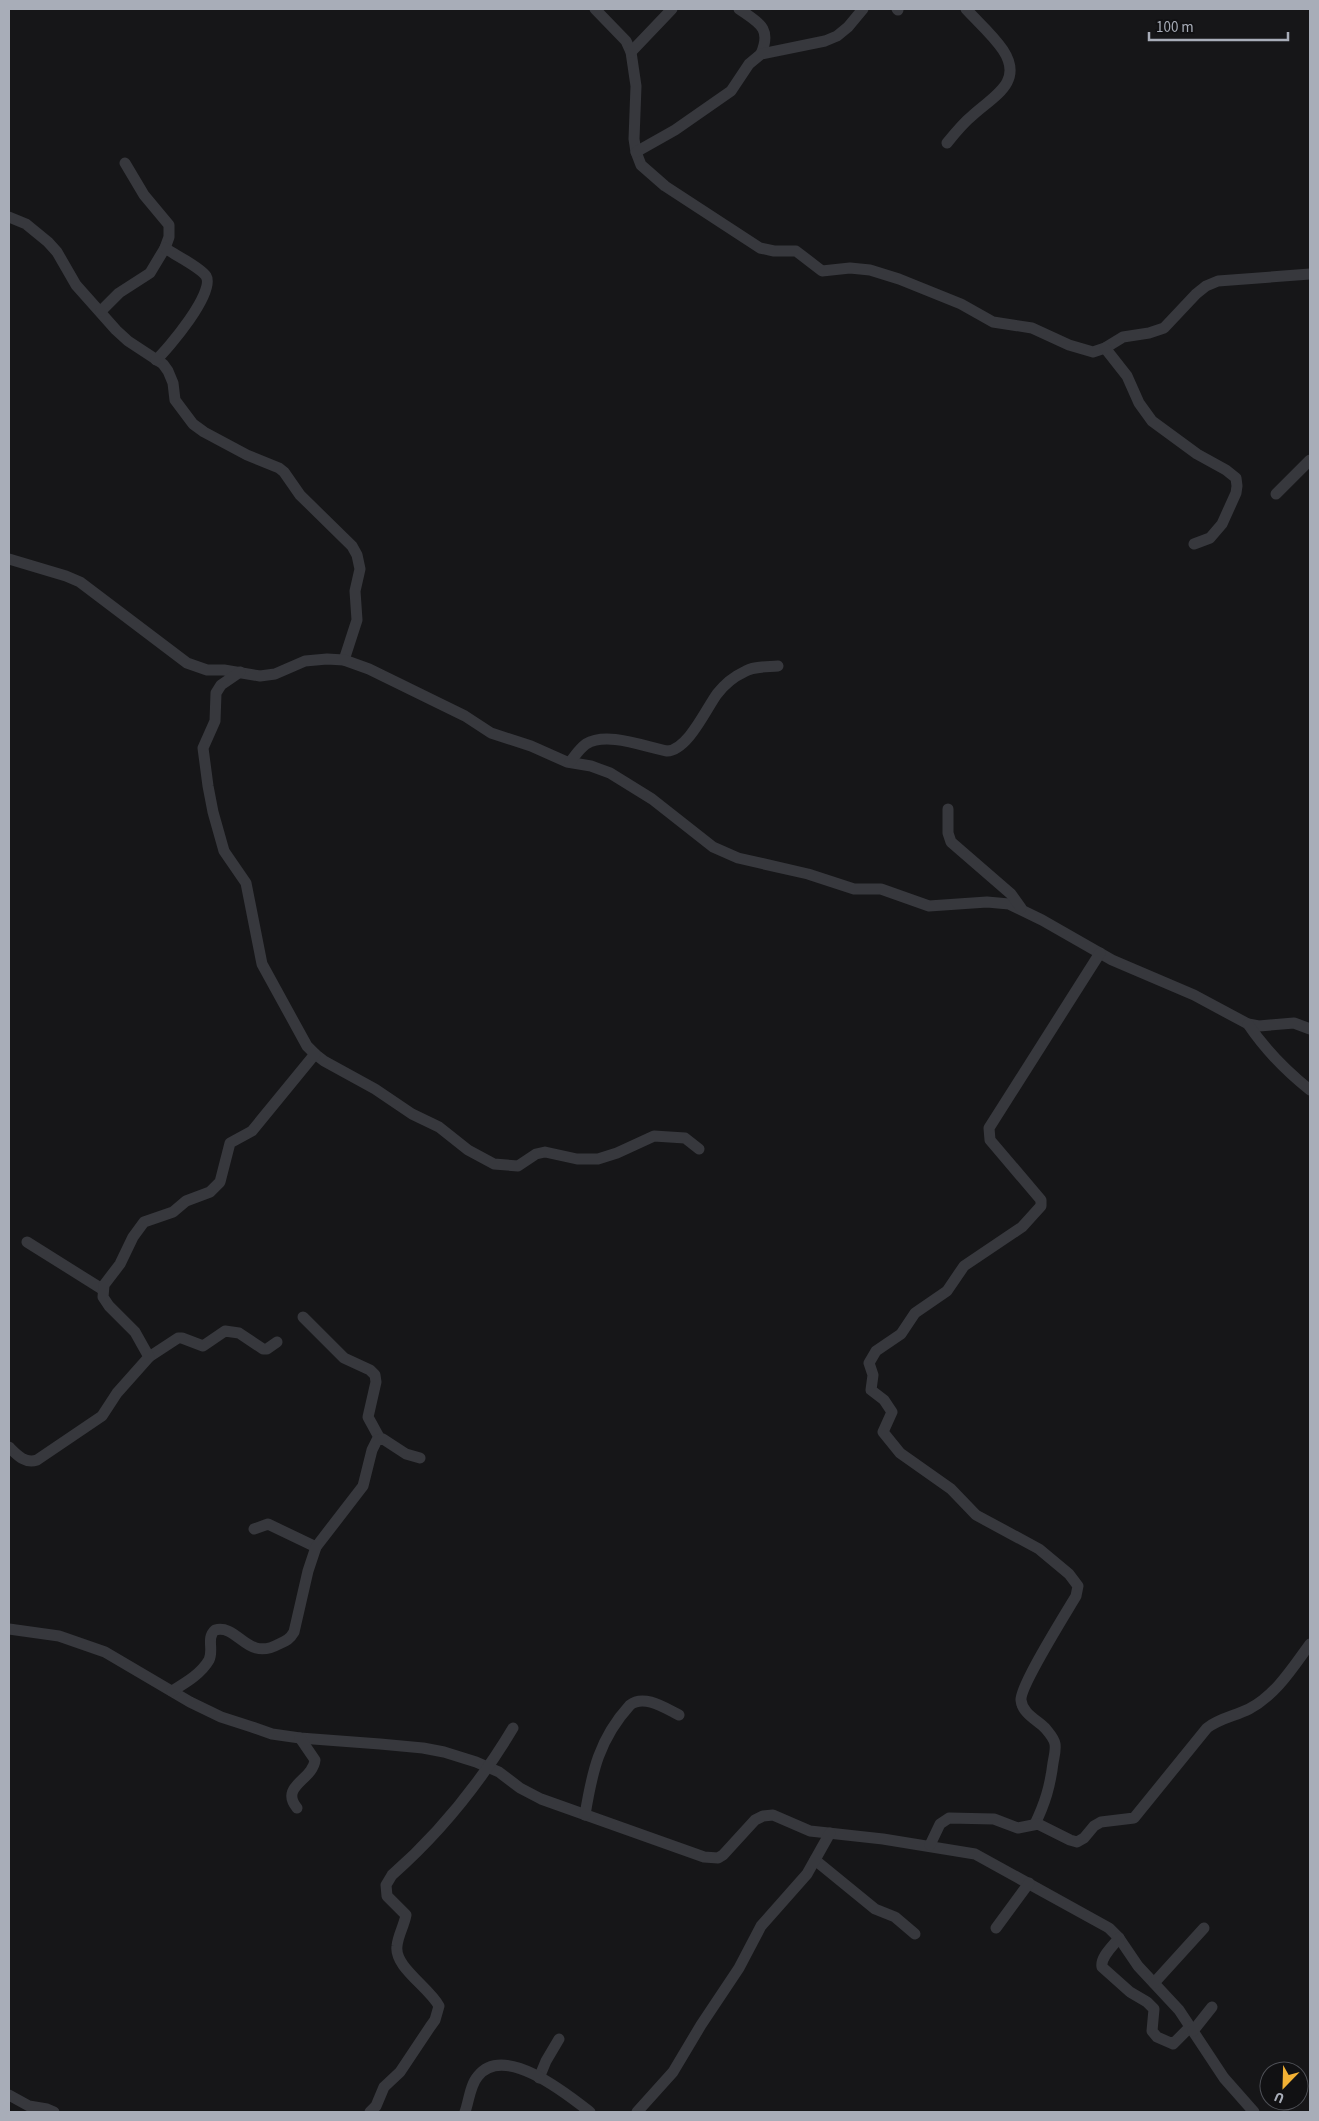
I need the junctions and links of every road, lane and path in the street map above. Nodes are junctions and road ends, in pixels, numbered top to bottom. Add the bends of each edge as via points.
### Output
1 (595, 9) edge
2 (672, 9) edge
3 (739, 9) edge
4 (863, 9) edge
5 (966, 9) edge
6 (631, 52) junction
7 (760, 54) junction
8 (947, 144) dead end
9 (636, 152) junction
10 (125, 163) dead end
11 (9, 217) edge
12 (165, 248) junction
13 (1310, 274) edge
14 (101, 311) junction
15 (1105, 348) junction
16 (156, 360) junction
17 (1310, 460) edge
18 (1276, 494) dead end
19 (1194, 544) dead end
20 (9, 560) edge
21 (344, 660) junction
22 (778, 666) dead end
23 (240, 672) junction
24 (570, 762) junction
25 (948, 809) dead end
26 (1021, 908) junction
27 (1100, 953) junction
28 (1248, 1024) junction
29 (1310, 1029) edge
30 (315, 1054) junction
31 (1310, 1090) edge
32 (699, 1150) dead end
33 (27, 1242) dead end
34 (102, 1289) junction
35 (303, 1317) dead end
36 (277, 1342) dead end
37 (149, 1357) junction
38 (380, 1439) junction
39 (9, 1447) edge
40 (420, 1458) dead end
41 (254, 1529) dead end
42 (316, 1547) junction
43 (9, 1629) edge
44 (1310, 1644) edge
45 (172, 1690) junction
46 (679, 1715) dead end
47 (513, 1728) dead end
48 (300, 1738) junction
49 (489, 1768) junction
50 (297, 1808) dead end
51 (585, 1815) junction
52 (1035, 1824) junction
53 (830, 1833) junction
54 (930, 1845) junction
55 (815, 1860) junction
56 (1029, 1883) junction
57 (996, 1928) dead end
58 (1204, 1928) dead end
59 (915, 1934) dead end
60 (1119, 1938) junction
61 (1154, 1983) junction
62 (1212, 2007) dead end
63 (1191, 2029) junction
64 (559, 2039) dead end
65 (539, 2078) junction
66 (9, 2095) edge
67 (54, 2112) edge
68 (370, 2112) edge
69 (465, 2112) edge
70 (590, 2112) edge
71 (637, 2112) edge
72 (1254, 2112) edge

1 - 6 street via 626,41
2 - 6 street
3 - 7 street via 766,33
4 - 7 street via 837,36
5 - 8 street via 1002,49 1010,73 1004,89 961,125
6 - 9 street via 636,86
7 - 9 street via 731,91
9 - 15 street via 641,165 666,186 760,248 796,251 822,271 870,270 960,304 993,322 1032,328 1087,352
10 - 12 street via 144,195 169,225
11 - 14 street via 26,224 48,242 76,285
12 - 14 street via 150,273 119,293
12 - 16 street via 200,270 208,282 192,316
13 - 15 street via 1218,281 1196,294 1164,328 1123,337
14 - 16 street via 128,342
15 - 19 street via 1127,376 1139,403 1152,421 1236,478 1236,493 1222,524 1210,538
16 - 21 street via 168,371 175,400 193,424 247,455 280,468 300,495 355,550 360,569 355,591 357,620
17 - 18 street
20 - 23 street via 80,582 187,663 207,670
21 - 23 street via 305,661 283,671 260,676
21 - 24 street via 465,716 491,733
22 - 24 street via 750,669 731,680 690,734 673,750 667,752 624,741 604,740 588,743
23 - 30 street via 221,685 216,694 215,721 203,748 213,812 224,851 246,883 262,964 307,1046
24 - 26 street via 600,768 621,779 713,847 738,858 808,874 854,889 881,889 929,906 986,902
25 - 26 street via 951,842 1005,888
26 - 27 street
27 - 28 street
27 - 52 street via 989,1128 990,1140 1042,1205 1022,1227 964,1266 947,1291 912,1316 898,1336 876,1351 870,1363 873,1375 871,1390 892,1412 883,1428 885,1436 900,1453 957,1494 980,1518 1039,1549 1069,1574 1078,1586 1076,1596 1021,1696 1025,1710 1048,1732 1055,1745 1046,1801
28 - 29 street via 1294,1023
28 - 31 street via 1273,1058
30 - 32 street via 439,1127 468,1150 494,1164 518,1166 545,1152 578,1159 598,1159 654,1136 685,1138
30 - 34 street via 252,1131 230,1143 220,1182 173,1212 144,1222
33 - 34 street
34 - 37 street via 109,1306 136,1332
35 - 38 street via 344,1358 374,1375 376,1382 368,1417
36 - 37 street via 263,1349 238,1333 225,1330 203,1346 178,1338
37 - 39 street via 117,1393 102,1416 37,1460 30,1462 20,1458
38 - 40 street
38 - 42 street via 373,1447 363,1486
41 - 42 street via 268,1524
42 - 45 street via 294,1632 289,1639 265,1650 253,1647 222,1629 215,1630 210,1636 209,1660 194,1678
43 - 45 street via 59,1636 91,1646
44 - 52 street via 1289,1674 1261,1701 1207,1728 1134,1818 1101,1822 1077,1842
45 - 48 street via 221,1717 272,1734
46 - 51 street via 649,1702 630,1705 597,1758
47 - 49 street
48 - 49 street via 423,1748 460,1756
48 - 50 street via 315,1760 312,1770 291,1794
49 - 51 street via 541,1799
49 - 68 street via 461,1804 386,1885 387,1896 406,1915 396,1947 398,1958 439,2006 435,2020 400,2072 384,2087
51 - 53 street via 711,1858 723,1855 755,1820 763,1816 773,1816 805,1830
52 - 54 street via 1018,1828 994,1819 949,1818 940,1824
53 - 54 street
53 - 55 street
54 - 56 street via 975,1854
55 - 59 street via 875,1909 896,1917
55 - 71 street via 762,1926 673,2072
56 - 57 street
56 - 60 street via 1099,1921
58 - 61 street
60 - 61 street
60 - 63 street via 1101,1963 1102,1968 1154,2009 1152,2031 1157,2037 1173,2044
61 - 63 street via 1179,2010
62 - 63 street
63 - 72 street via 1224,2078
64 - 65 street
65 - 69 street via 502,2064 487,2068 474,2082
65 - 70 street
66 - 67 street via 29,2106

